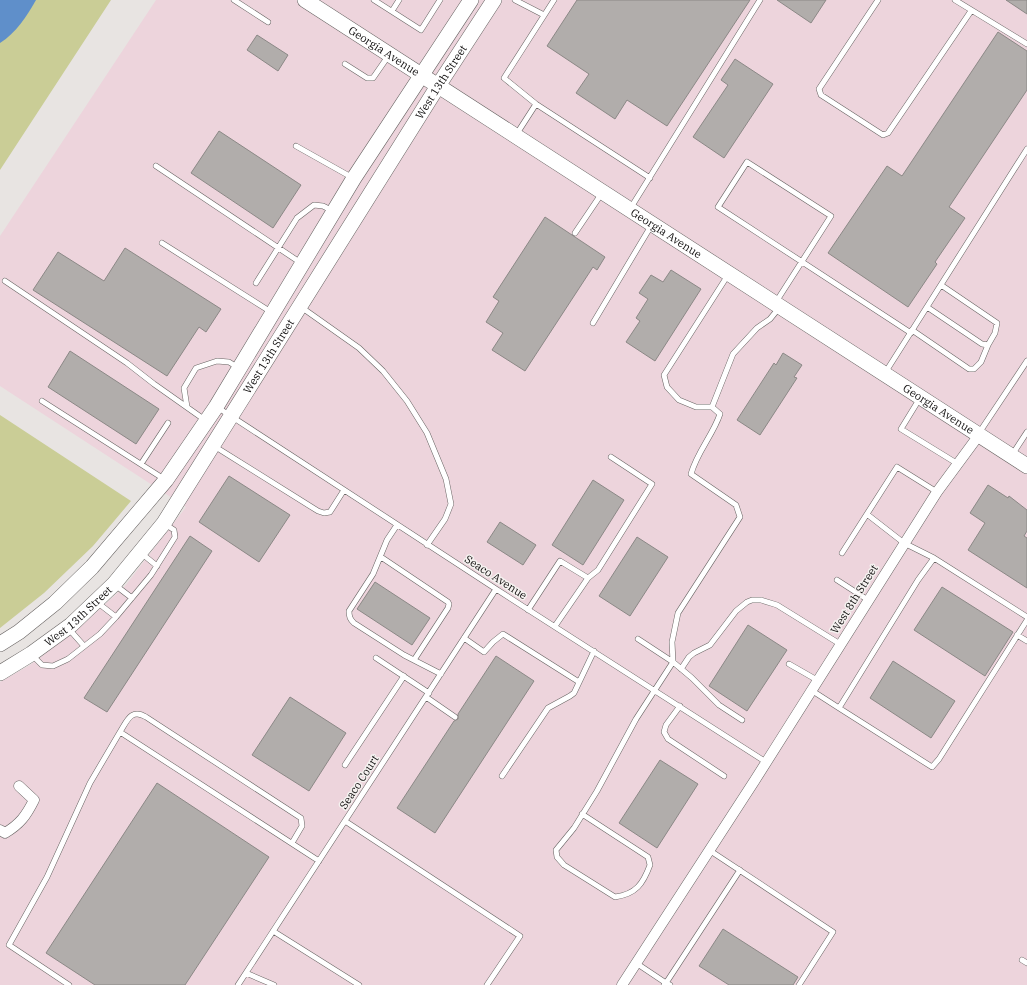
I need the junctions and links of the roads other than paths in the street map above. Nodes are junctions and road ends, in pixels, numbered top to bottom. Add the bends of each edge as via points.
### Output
1 (234, 0) edge
2 (374, 0) edge
3 (399, 0) edge
4 (440, 0) edge
5 (471, 0) edge
6 (494, 0) edge
7 (516, 0) edge
8 (554, 0) edge
9 (760, 0) edge
10 (878, 0) edge
11 (955, 0) edge
12 (313, 3) edge
13 (392, 11) junction
14 (972, 11) junction
15 (544, 15) junction
16 (268, 22) dead end
17 (1027, 44) edge
18 (389, 54) junction
19 (345, 64) dead end
20 (422, 76) junction
21 (438, 86) junction
22 (536, 104) junction
23 (515, 136) junction
24 (296, 146) dead end
25 (1027, 149) edge
26 (156, 166) dead end
27 (354, 178) junction
28 (650, 178) junction
29 (602, 193) junction
30 (630, 209) junction
31 (334, 211) junction
32 (653, 224) junction
33 (575, 233) dead end
34 (162, 243) dead end
35 (278, 248) junction
36 (802, 262) junction
37 (302, 264) junction
38 (730, 273) junction
39 (5, 281) dead end
40 (256, 283) dead end
41 (941, 285) junction
42 (778, 305) junction
43 (300, 306) junction
44 (927, 307) junction
45 (272, 313) junction
46 (593, 322) dead end
47 (912, 332) junction
48 (988, 345) junction
49 (1027, 361) edge
50 (239, 368) junction
51 (885, 374) junction
52 (921, 397) junction
53 (42, 401) dead end
54 (187, 407) junction
55 (216, 407) junction
56 (712, 407) junction
57 (231, 417) junction
58 (206, 420) junction
59 (168, 423) dead end
60 (1027, 432) edge
61 (979, 434) junction
62 (213, 445) junction
63 (1012, 456) junction
64 (611, 457) dead end
65 (141, 464) junction
66 (958, 464) junction
67 (1027, 466) edge
68 (166, 480) junction
69 (344, 490) junction
70 (936, 492) junction
71 (868, 515) junction
72 (164, 524) junction
73 (397, 525) junction
74 (904, 543) junction
75 (428, 545) junction
76 (141, 553) junction
77 (842, 553) dead end
78 (381, 557) junction
79 (934, 558) junction
80 (156, 566) junction
81 (588, 578) junction
82 (837, 580) dead end
83 (114, 584) junction
84 (496, 589) junction
85 (132, 598) junction
86 (868, 600) junction
87 (96, 601) junction
88 (528, 610) junction
89 (116, 617) junction
90 (1027, 617) edge
91 (1027, 620) edge
92 (555, 626) junction
93 (68, 627) junction
94 (1017, 635) junction
95 (464, 638) junction
96 (638, 638) dead end
97 (1027, 641) edge
98 (0, 644) edge
99 (840, 644) junction
100 (84, 646) junction
101 (594, 651) junction
102 (30, 654) junction
103 (376, 658) dead end
104 (414, 660) junction
105 (673, 662) junction
106 (789, 664) dead end
107 (681, 669) junction
108 (0, 673) edge
109 (441, 674) junction
110 (404, 676) junction
111 (817, 680) junction
112 (579, 682) junction
113 (654, 690) junction
114 (811, 690) junction
115 (427, 695) junction
116 (680, 706) junction
117 (839, 708) junction
118 (455, 717) dead end
119 (742, 720) dead end
120 (120, 732) junction
121 (766, 762) junction
122 (345, 765) dead end
123 (502, 776) dead end
124 (724, 776) dead end
125 (19, 786) dead end
126 (582, 814) junction
127 (345, 821) junction
128 (0, 830) edge
129 (292, 843) junction
130 (709, 850) junction
131 (319, 861) junction
132 (740, 870) junction
133 (273, 931) junction
134 (636, 963) junction
135 (246, 972) junction
136 (667, 984) edge
137 (69, 985) edge
138 (238, 985) edge
139 (274, 985) edge
140 (359, 985) edge
141 (486, 985) edge
142 (622, 985) edge
143 (799, 985) edge

1 - 16 lane
2 - 13 lane
3 - 13 lane
4 - 13 lane via 421,30
5 - 20 main road, West 13th Street
6 - 21 main road, West 13th Street
7 - 15 lane
8 - 15 lane
9 - 28 lane
10 - 14 lane via 819,89 821,95 883,135 888,133
11 - 14 lane
12 - 18 main road, Georgia Avenue
14 - 17 lane
15 - 22 lane via 504,78
18 - 19 lane via 372,78 367,78
18 - 20 main road, Georgia Avenue
20 - 21 main road, Georgia Avenue
20 - 27 main road, West 13th Street
21 - 23 main road, Georgia Avenue
21 - 43 main road, West 13th Street
22 - 23 lane
22 - 28 lane
23 - 29 main road, Georgia Avenue
24 - 27 lane
25 - 41 lane
26 - 35 lane
27 - 31 main road, West 13th Street
28 - 30 lane
29 - 30 main road, Georgia Avenue
29 - 33 lane
30 - 32 main road, Georgia Avenue
31 - 35 lane via 314,205 297,218
31 - 37 main road, West 13th Street
32 - 38 main road, Georgia Avenue
32 - 46 lane
34 - 45 lane
35 - 37 lane
35 - 40 lane
36 - 36 lane via 831,216 747,162 718,207
36 - 42 lane
36 - 47 lane
37 - 45 main road, West 13th Street
38 - 42 main road, Georgia Avenue
38 - 56 lane via 664,375 667,387 679,400 696,407
39 - 54 lane via 127,362
41 - 44 lane
41 - 48 lane via 997,323
42 - 51 main road, Georgia Avenue
42 - 56 lane via 770,319 757,328 732,354
43 - 57 main road, West 13th Street
43 - 75 lane via 359,348 383,371 427,433 446,479 451,504 445,519
44 - 47 lane
44 - 48 lane via 982,344
45 - 50 main road, West 13th Street
47 - 48 lane via 974,370 981,362
47 - 51 lane
49 - 61 lane
50 - 54 lane via 229,362 216,361 196,368 184,388
50 - 55 main road, West 13th Street
51 - 52 main road, Georgia Avenue
52 - 61 main road, Georgia Avenue
52 - 66 lane via 901,429
53 - 65 lane
54 - 58 lane
55 - 57 lane, Seaco Avenue
55 - 58 main road, West 13th Street
56 - 105 lane via 720,414 717,424 693,464 691,474 736,506 740,517 678,613 672,642
57 - 62 main road, West 13th Street
57 - 69 lane, Seaco Avenue
58 - 68 main road, West 13th Street
59 - 65 lane
60 - 63 lane
61 - 63 main road, Georgia Avenue
61 - 66 street, West 8th Street
62 - 69 lane via 318,511 330,512
62 - 72 main road, West 13th Street
63 - 67 main road, Georgia Avenue
64 - 81 lane via 652,484 598,570
65 - 68 lane
66 - 70 street, West 8th Street
68 - 98 main road, West 13th Street via 92,567 54,603
69 - 73 lane, Seaco Avenue
70 - 71 lane via 897,466
70 - 74 street, West 8th Street
71 - 74 lane
71 - 77 lane
72 - 76 main road, West 13th Street
72 - 80 lane via 174,530 175,537
73 - 75 lane, Seaco Avenue
73 - 78 lane via 387,540
74 - 79 lane
74 - 86 street, West 8th Street
75 - 84 lane, Seaco Avenue
76 - 80 lane
76 - 83 main road, West 13th Street
78 - 104 lane via 351,607 349,615 354,623
78 - 104 lane via 449,604
79 - 90 lane
79 - 117 lane
80 - 85 lane
81 - 88 lane via 560,561
81 - 92 lane
82 - 86 lane
83 - 85 lane
83 - 87 main road, West 13th Street
84 - 88 lane, Seaco Avenue
84 - 95 lane, Seaco Court
85 - 89 lane
86 - 99 street, West 8th Street
87 - 89 lane
87 - 93 main road, West 13th Street
88 - 92 lane, Seaco Avenue
89 - 100 lane
91 - 94 lane
92 - 101 lane, Seaco Avenue
93 - 100 lane
93 - 102 main road, West 13th Street
94 - 97 lane
94 - 117 lane via 939,759 932,766
95 - 109 lane, Seaco Court
95 - 112 lane via 484,652 503,634
96 - 105 lane
99 - 107 lane via 777,605 752,600 741,606 710,645 689,657
99 - 111 street, West 8th Street
100 - 102 lane via 68,659 53,666 42,665
101 - 112 lane
101 - 113 lane, Seaco Avenue
102 - 108 main road, West 13th Street
103 - 110 lane
104 - 109 lane
105 - 107 lane
105 - 113 lane
106 - 111 lane
107 - 119 lane via 718,705
109 - 115 lane, Seaco Court
110 - 115 lane
110 - 122 lane
111 - 114 street, West 8th Street
112 - 123 lane via 574,693 548,708
113 - 116 lane, Seaco Avenue
113 - 126 lane
114 - 117 lane
114 - 121 street, West 8th Street
115 - 118 lane
115 - 127 lane, Seaco Court
116 - 121 lane, Seaco Avenue
116 - 124 lane via 664,732 668,738
120 - 129 lane
120 - 129 lane via 129,718 136,713 153,721 301,818 302,826
120 - 137 lane via 90,782 47,877 9,945
121 - 130 street, West 8th Street
125 - 128 street via 34,800 16,826 5,833
126 - 126 lane via 556,850 557,857 564,865 615,898 637,888 647,875 650,866 648,857
127 - 131 lane, Seaco Court
127 - 141 lane via 520,936
129 - 131 lane
130 - 132 lane
130 - 134 street, West 8th Street
131 - 133 lane, Seaco Court
132 - 136 lane
132 - 143 lane via 833,932
133 - 135 lane, Seaco Court
133 - 140 lane
134 - 136 lane
134 - 142 street, West 8th Street
135 - 138 lane, Seaco Court
135 - 139 lane

